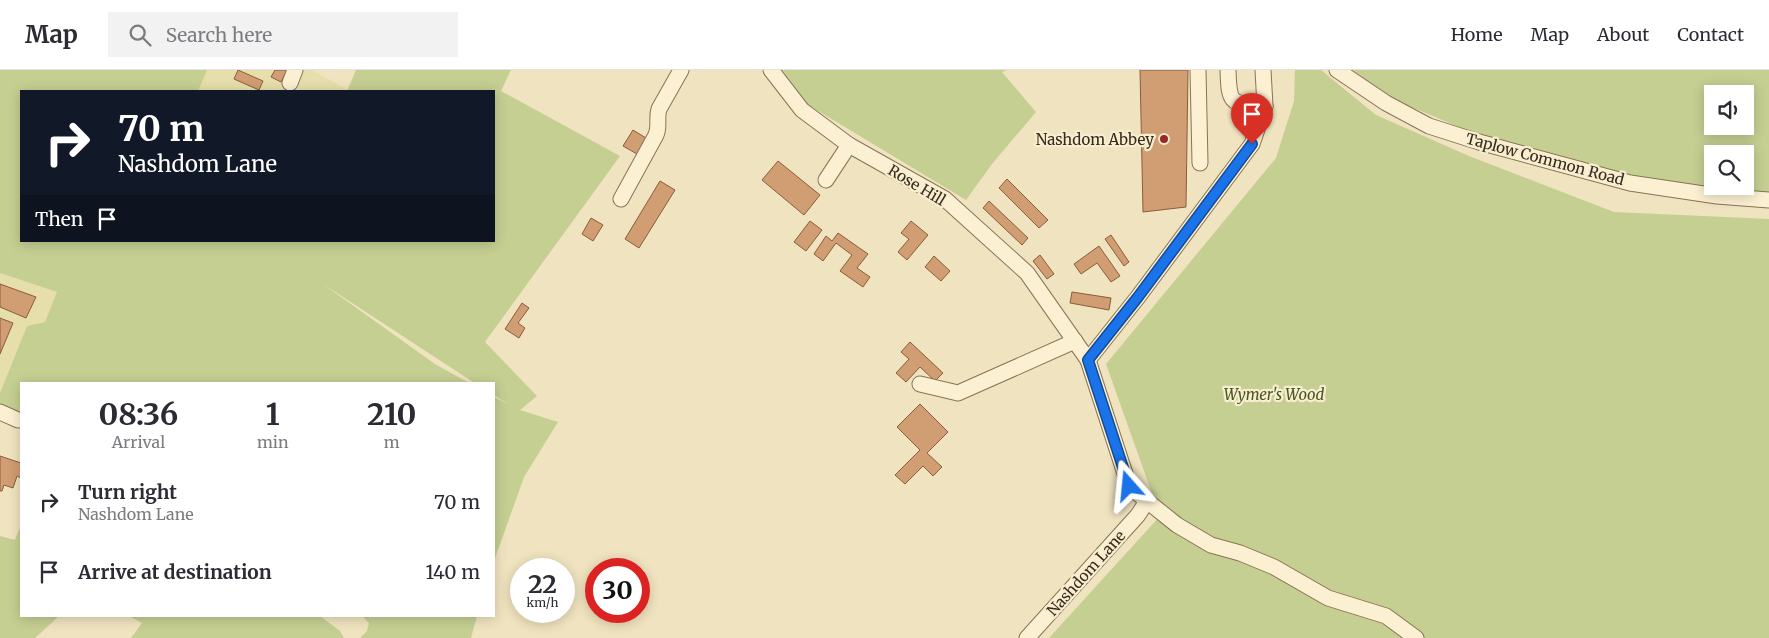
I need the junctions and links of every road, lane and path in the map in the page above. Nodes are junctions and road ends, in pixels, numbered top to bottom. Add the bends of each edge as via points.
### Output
1 (681, 70) edge
2 (771, 70) edge
3 (1198, 70) edge
4 (1228, 70) edge
5 (1263, 70) edge
6 (1337, 70) edge
7 (1265, 106) junction
8 (849, 146) junction
9 (1200, 164) dead end
10 (826, 180) dead end
11 (621, 199) dead end
12 (1769, 200) edge
13 (1075, 341) junction
14 (1088, 360) junction
15 (920, 384) dead end
16 (0, 412) edge
17 (18, 420) dead end
18 (1147, 501) junction
19 (1027, 638) edge
20 (1416, 638) edge

1 - 11 street via 659,109 659,129
2 - 8 street, Rose Hill via 802,110
3 - 9 street
4 - 7 street via 1229,94 1233,100
5 - 7 street
6 - 12 street, Taplow Common Road via 1386,103 1429,126 1479,142 1630,183
7 - 14 street via 1252,144
8 - 10 street
8 - 13 street, Rose Hill via 945,199 1026,273
13 - 14 street, Rose Hill
13 - 15 street via 958,393
14 - 18 street via 1129,486
16 - 17 street
18 - 19 street, Nashdom Lane
18 - 20 street via 1177,525 1211,544 1274,567 1328,598 1386,616

